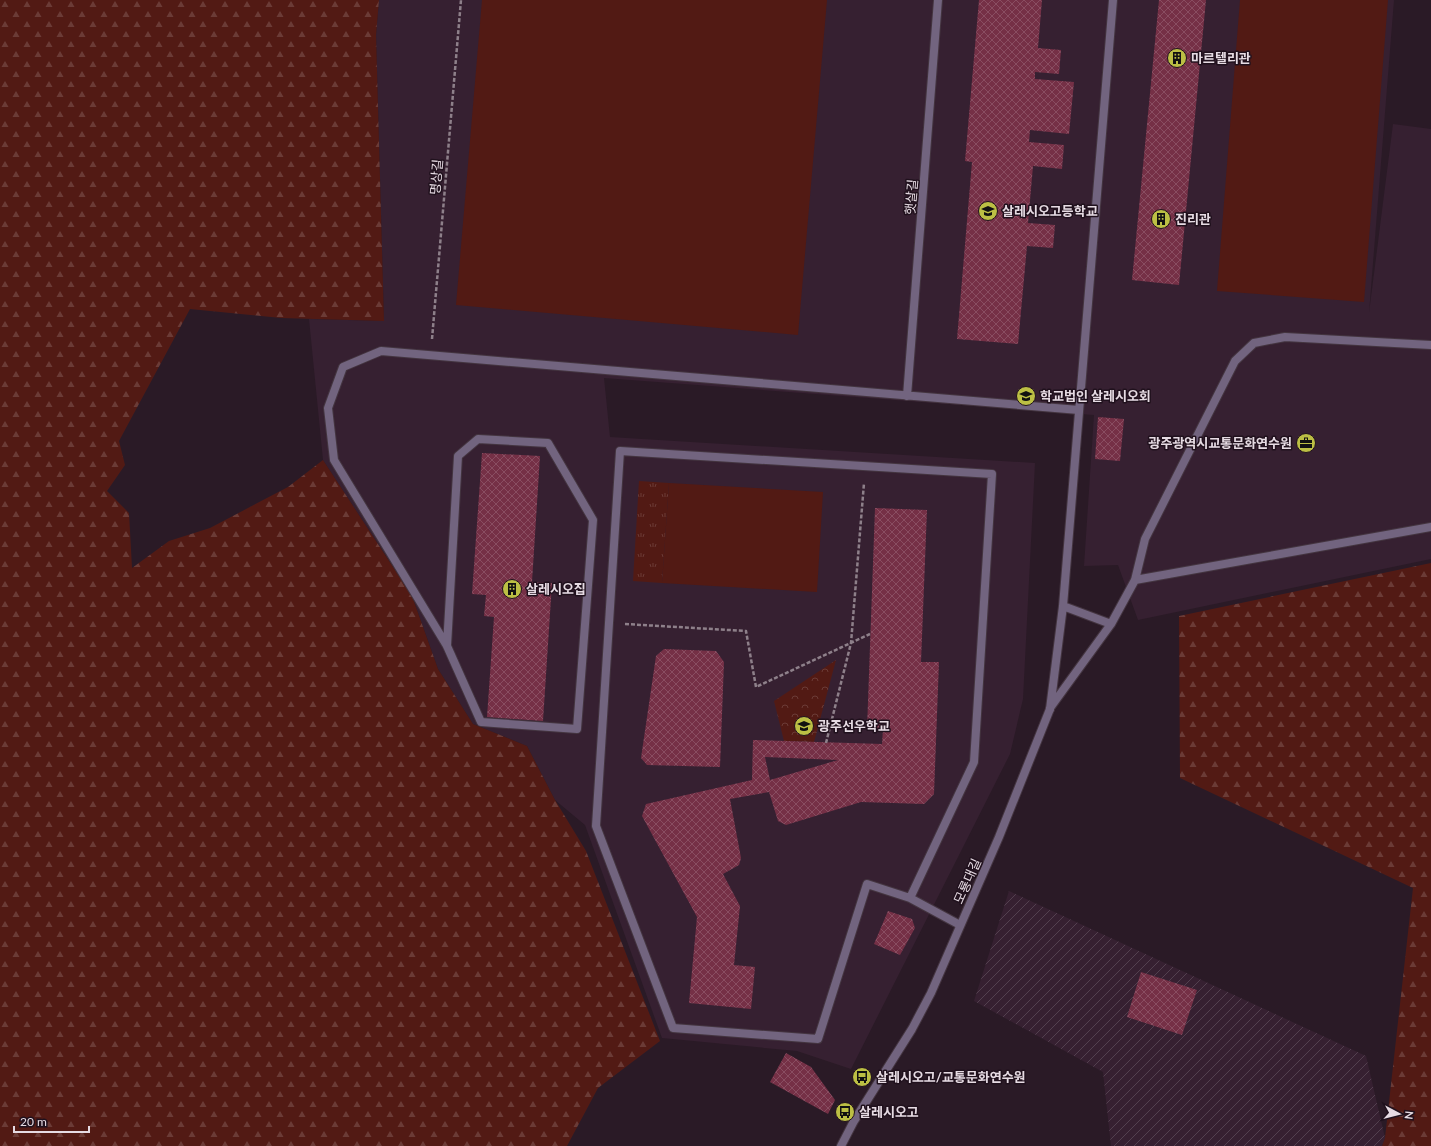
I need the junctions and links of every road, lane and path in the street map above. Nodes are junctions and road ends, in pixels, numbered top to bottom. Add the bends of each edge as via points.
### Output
1 (461, 0) edge
2 (938, 0) edge
3 (1113, 0) edge
4 (1431, 345) edge
5 (431, 355) junction
6 (907, 396) junction
7 (1079, 410) junction
8 (866, 466) junction
9 (1431, 527) edge
10 (1134, 580) junction
11 (1063, 606) junction
12 (609, 623) junction
13 (1111, 624) junction
14 (870, 634) dead end
15 (851, 642) junction
16 (447, 646) junction
17 (1050, 709) junction
18 (826, 743) dead end
19 (910, 898) junction
20 (960, 925) junction
21 (841, 1146) edge

1 - 5 path, 명상길
2 - 6 street, 햇살길
3 - 7 street, 모룡대길
4 - 10 street via 1285,337 1254,343 1235,361 1145,539
5 - 6 street
5 - 16 street via 381,351 343,367 328,408 334,460
6 - 7 street
7 - 11 street, 모룡대길
8 - 12 street via 620,451
8 - 15 path
8 - 19 street via 992,474 974,762
9 - 10 street
10 - 13 street
11 - 13 street
11 - 17 street, 모룡대길
12 - 15 path via 746,631 756,687
12 - 19 street via 596,826 674,1028 818,1039 867,884
13 - 17 street
14 - 15 path
15 - 18 path
16 - 16 street via 481,722 577,729 593,520 548,443 478,439 458,456
17 - 20 street, 모룡대길 via 999,837
19 - 20 street
20 - 21 street, 모룡대길 via 931,993 912,1029

